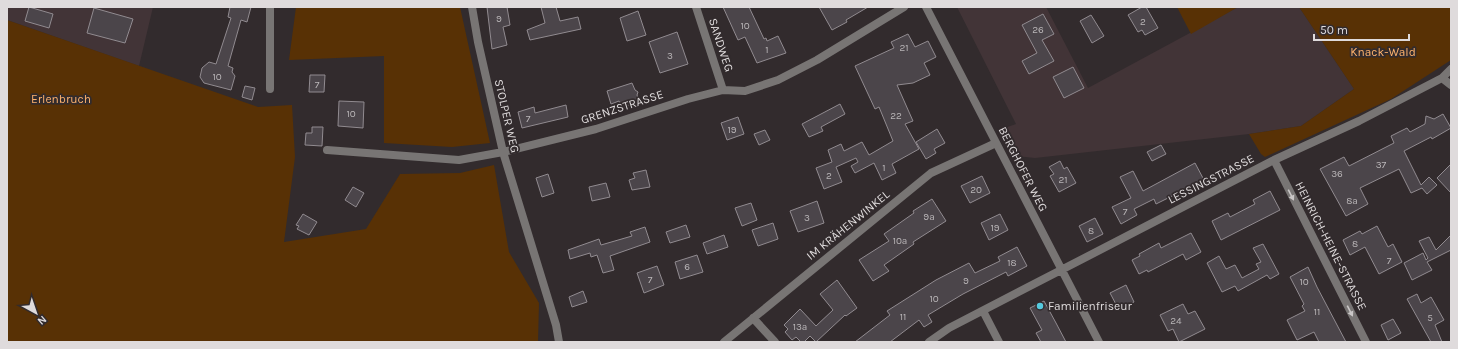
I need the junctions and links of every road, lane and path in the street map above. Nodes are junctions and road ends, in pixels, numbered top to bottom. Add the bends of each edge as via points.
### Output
1 (270, 7) edge
2 (472, 7) edge
3 (696, 7) edge
4 (904, 7) edge
5 (926, 7) edge
6 (1451, 69) edge
7 (1442, 78) junction
8 (1451, 85) edge
9 (270, 89) dead end
10 (723, 90) junction
11 (996, 143) junction
12 (327, 150) dead end
13 (503, 152) junction
14 (1274, 160) junction
15 (1062, 270) junction
16 (983, 311) junction
17 (753, 318) junction
18 (559, 342) edge
19 (724, 342) edge
20 (775, 342) edge
21 (928, 342) edge
22 (999, 342) edge
23 (1099, 342) edge
24 (1366, 342) edge

1 - 9 street
2 - 13 street, STOLPER WEG
3 - 10 street, SANDWEG
4 - 10 street, GRENZSTRASSE via 817,60 778,80 745,90
5 - 11 street, BERGHOFER WEG
6 - 7 street, LESSINGSTRASSE
7 - 8 street
7 - 14 street, LESSINGSTRASSE via 1359,121
10 - 13 street, GRENZSTRASSE via 688,98 596,130
11 - 15 street, BERGHOFER WEG
11 - 17 street, IM KRÄHENWINKEL via 931,173
12 - 13 street, GRENZSTRASSE via 459,160
13 - 18 street, STOLPER WEG
14 - 15 street, LESSINGSTRASSE
14 -> 24 street, HEINRICH-HEINE-STRASSE
15 - 16 street, LESSINGSTRASSE
15 - 23 street, BERGHOFER WEG
16 - 21 street, LESSINGSTRASSE
16 - 22 street
17 - 19 street, IM KRÄHENWINKEL
17 - 20 street

